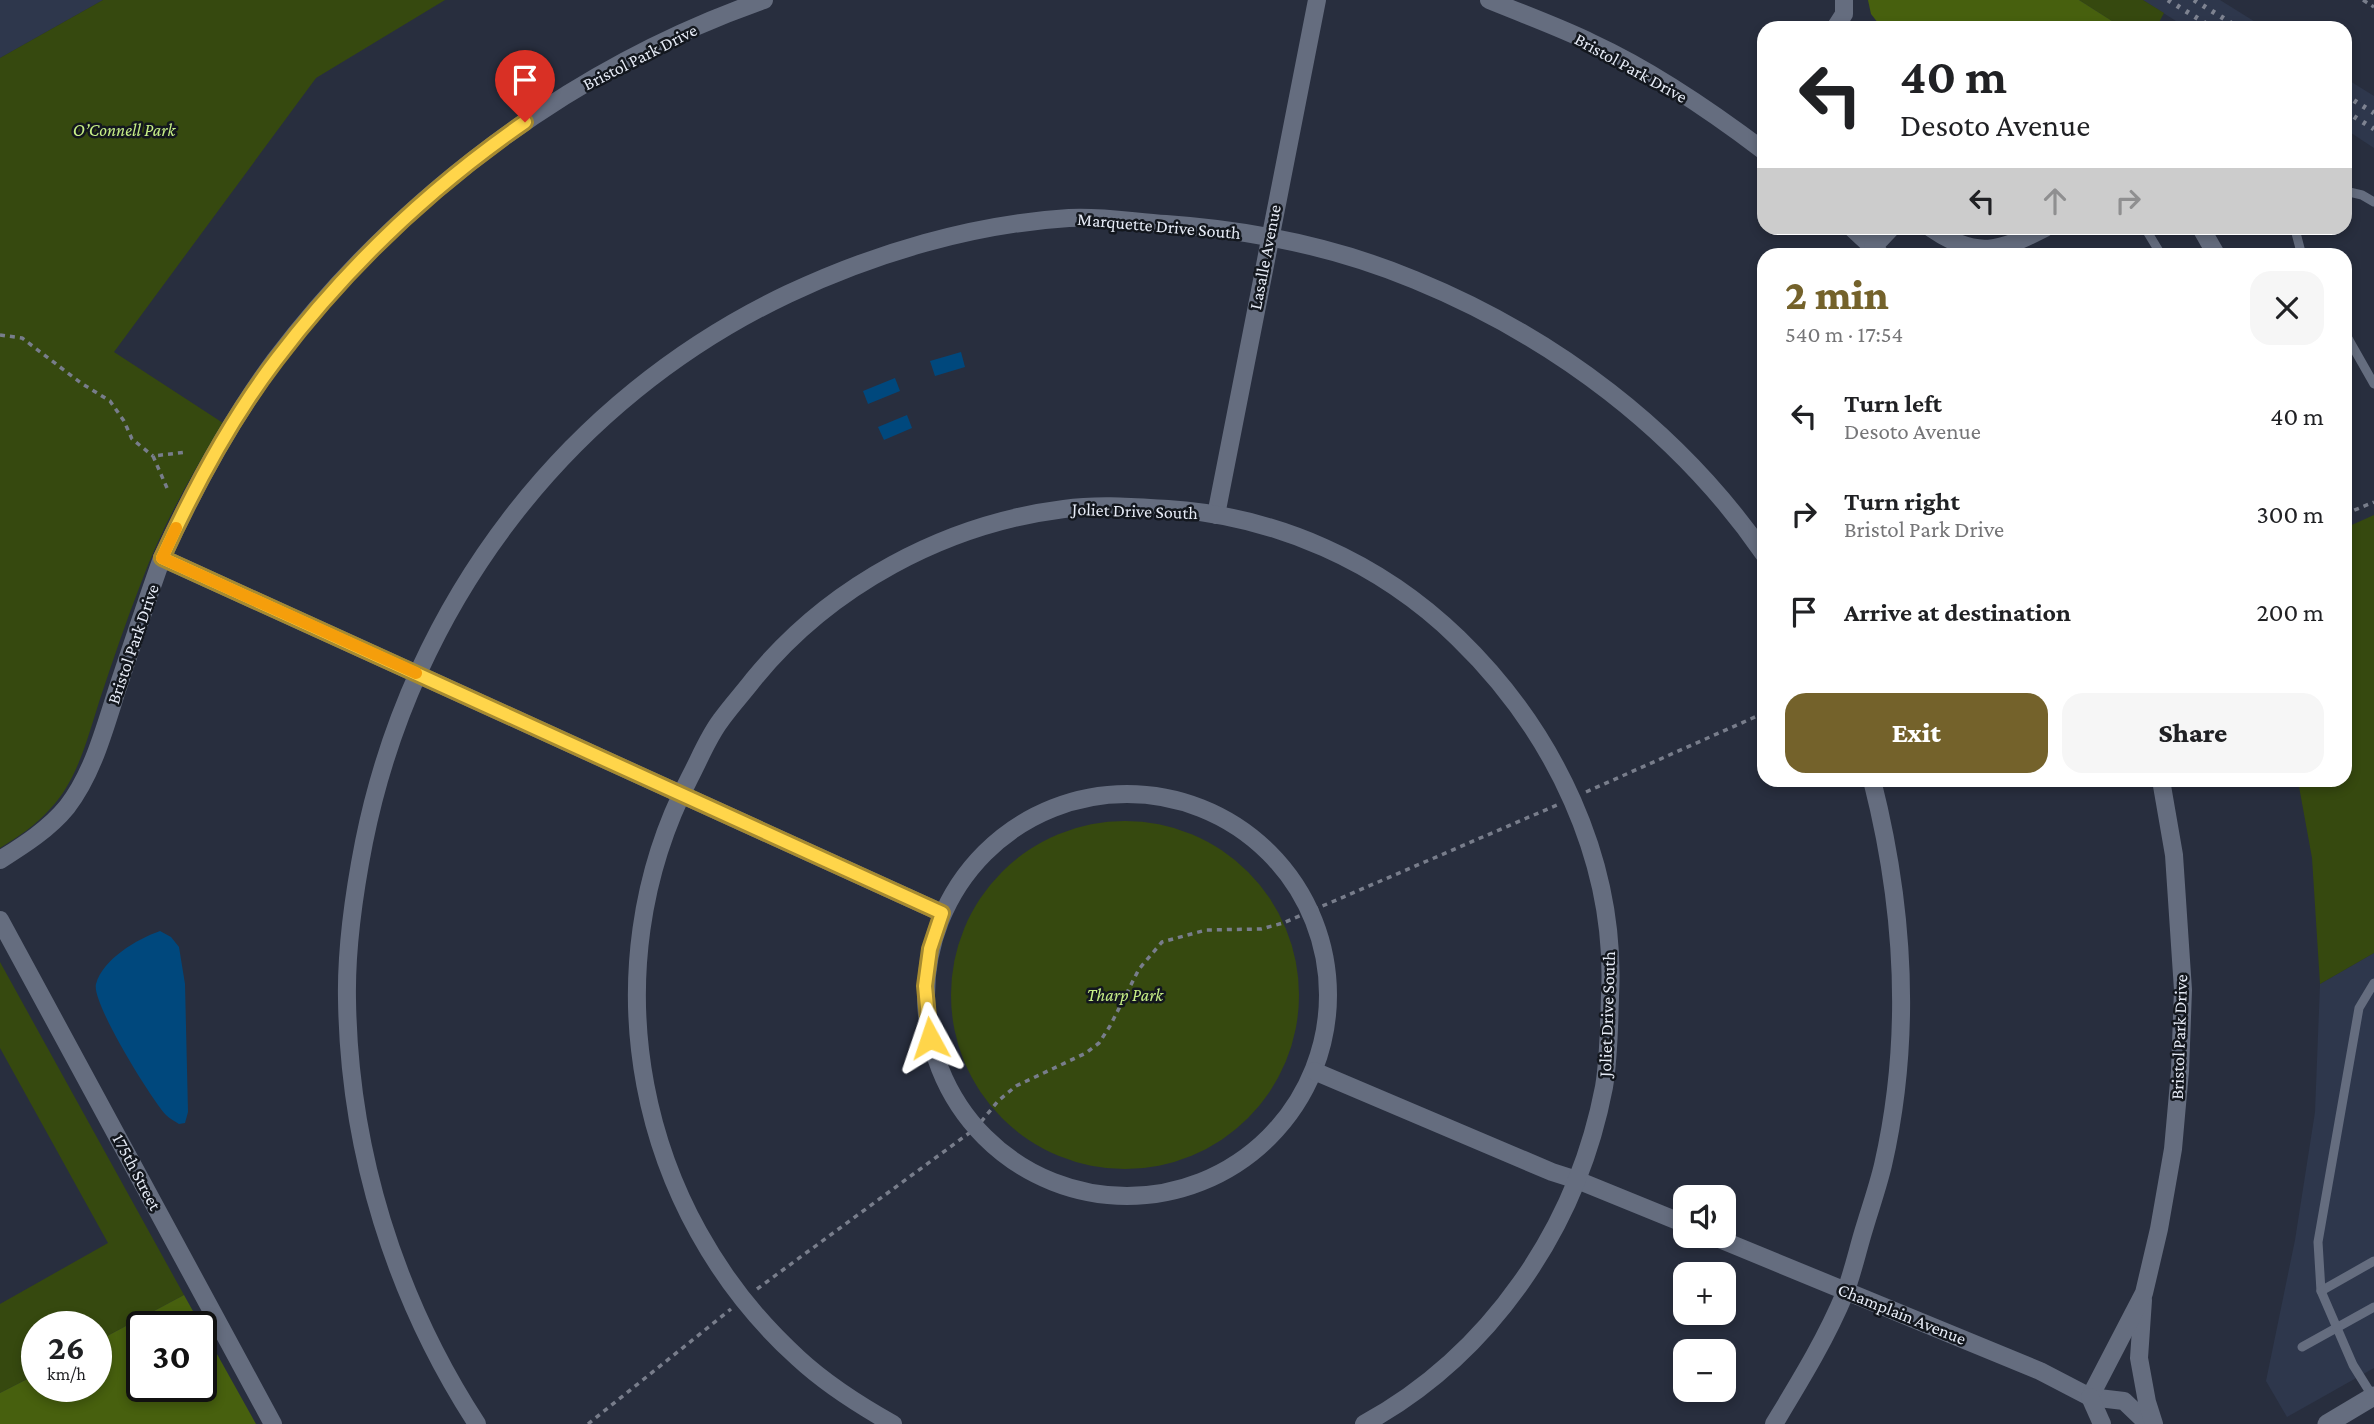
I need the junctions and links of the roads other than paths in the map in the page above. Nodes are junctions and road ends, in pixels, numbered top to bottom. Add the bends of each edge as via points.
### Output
1 (764, 0) edge
2 (1317, 0) edge
3 (1489, 0) edge
4 (1844, 0) edge
5 (1840, 21) edge
6 (1757, 146) edge
7 (2352, 193) edge
8 (2374, 202) edge
9 (1860, 235) edge
10 (1944, 235) edge
11 (2030, 235) edge
12 (1269, 236) junction
13 (1874, 248) edge
14 (1979, 248) edge
15 (2003, 248) edge
16 (2352, 345) edge
17 (2374, 384) edge
18 (1216, 514) junction
19 (1757, 545) edge
20 (162, 558) junction
21 (417, 673) junction
22 (1874, 787) edge
23 (2162, 787) edge
24 (682, 793) junction
25 (0, 860) edge
26 (942, 913) junction
27 (0, 920) edge
28 (2374, 983) edge
29 (1314, 1071) junction
30 (1577, 1180) junction
31 (1673, 1219) edge
32 (1736, 1246) edge
33 (2374, 1261) edge
34 (1846, 1291) junction
35 (2321, 1292) junction
36 (2144, 1293) junction
37 (2374, 1307) edge
38 (2336, 1328) junction
39 (2302, 1347) dead end
40 (2090, 1397) junction
41 (2374, 1398) edge
42 (273, 1424) edge
43 (477, 1424) edge
44 (893, 1424) edge
45 (1364, 1424) edge
46 (1774, 1424) edge
47 (2102, 1424) edge
48 (2148, 1424) edge
49 (2154, 1424) edge
50 (2327, 1424) edge

1 - 20 street, Bristol Park Drive via 668,41 552,104 469,163 398,225 275,360 226,436
2 - 12 street, Lasalle Avenue
3 - 6 street, Bristol Park Drive via 1593,43
4 - 5 street
7 - 8 lane
9 - 13 street
10 - 14 street
11 - 15 street
12 - 18 street, Lasalle Avenue
12 - 19 street, Marquette Drive South via 1382,266 1524,333 1582,371 1685,457
12 - 21 street, Marquette Drive South via 1073,218 1017,224 888,254 767,304 663,369 558,463 467,581
16 - 17 lane
18 - 24 street, Joliet Drive South via 1066,508 1002,520 902,560 835,600 772,657 718,724
18 - 30 street, Joliet Drive South via 1321,546 1358,564 1432,614 1473,653 1537,732 1573,799 1588,839 1612,964 1605,1082
20 - 21 street
20 - 25 street, Bristol Park Drive via 85,778 56,818
21 - 24 street
21 - 43 street, Marquette Drive South via 388,746 357,878 347,995 351,1060 359,1129 391,1252 430,1343
22 - 34 street via 1891,860 1901,1029 1882,1168
23 - 36 street, Bristol Park Drive via 2174,855 2183,990 2173,1149
24 - 26 street
24 - 44 street, Joliet Drive South via 661,841 642,924 638,967 640,1050 657,1136 701,1239 743,1299 798,1359 859,1405
26 - 29 street via 961,879 986,849 1029,817 1082,797 1137,793 1197,805 1254,838 1285,869 1311,911 1328,970 1326,1029
26 - 29 street via 930,949 925,986 930,1038 956,1101 976,1128 999,1152 1033,1174 1070,1189 1121,1197 1178,1191 1224,1173 1278,1130
27 - 42 street, 175th Street
28 - 35 lane via 2359,1008 2318,1242
29 - 30 street
30 - 31 street
30 - 45 street, Joliet Drive South via 1549,1241 1478,1336 1428,1382
32 - 34 street, Champlain Avenue
33 - 35 lane
34 - 40 street, Champlain Avenue via 2040,1371
34 - 46 street via 1821,1345
35 - 38 lane
36 - 40 street, Bristol Park Drive
36 - 49 street, Bristol Park Drive via 2140,1358
37 - 38 lane
38 - 39 lane
38 - 41 lane
40 - 47 street
40 - 48 street, Champlain Avenue via 2124,1401
41 - 50 street

